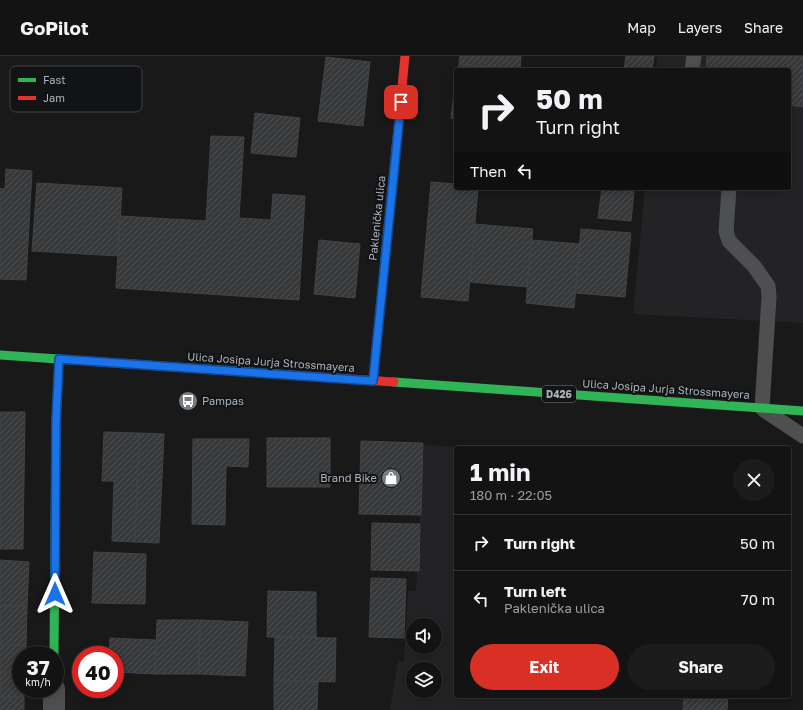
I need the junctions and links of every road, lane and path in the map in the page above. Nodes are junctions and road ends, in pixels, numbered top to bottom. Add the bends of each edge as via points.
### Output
1 (405, 56) edge
2 (694, 56) edge
3 (692, 68) edge
4 (729, 190) edge
5 (0, 356) edge
6 (59, 359) junction
7 (373, 381) junction
8 (803, 400) edge
9 (762, 408) junction
10 (803, 411) edge
11 (803, 436) edge
12 (54, 646) edge
13 (54, 698) edge
14 (54, 710) edge

1 - 7 main road, Paklenička ulica
2 - 3 lane
4 - 9 lane via 726,231 729,241 754,266 768,286
5 - 6 main road, Ulica Josipa Jurja Strossmayera / D426
6 - 7 main road, Ulica Josipa Jurja Strossmayera / D426
6 - 12 main road
7 - 9 main road, Ulica Josipa Jurja Strossmayera / D426
8 - 9 lane
9 - 10 main road, Ulica Josipa Jurja Strossmayera / D426
9 - 11 lane
13 - 14 street

